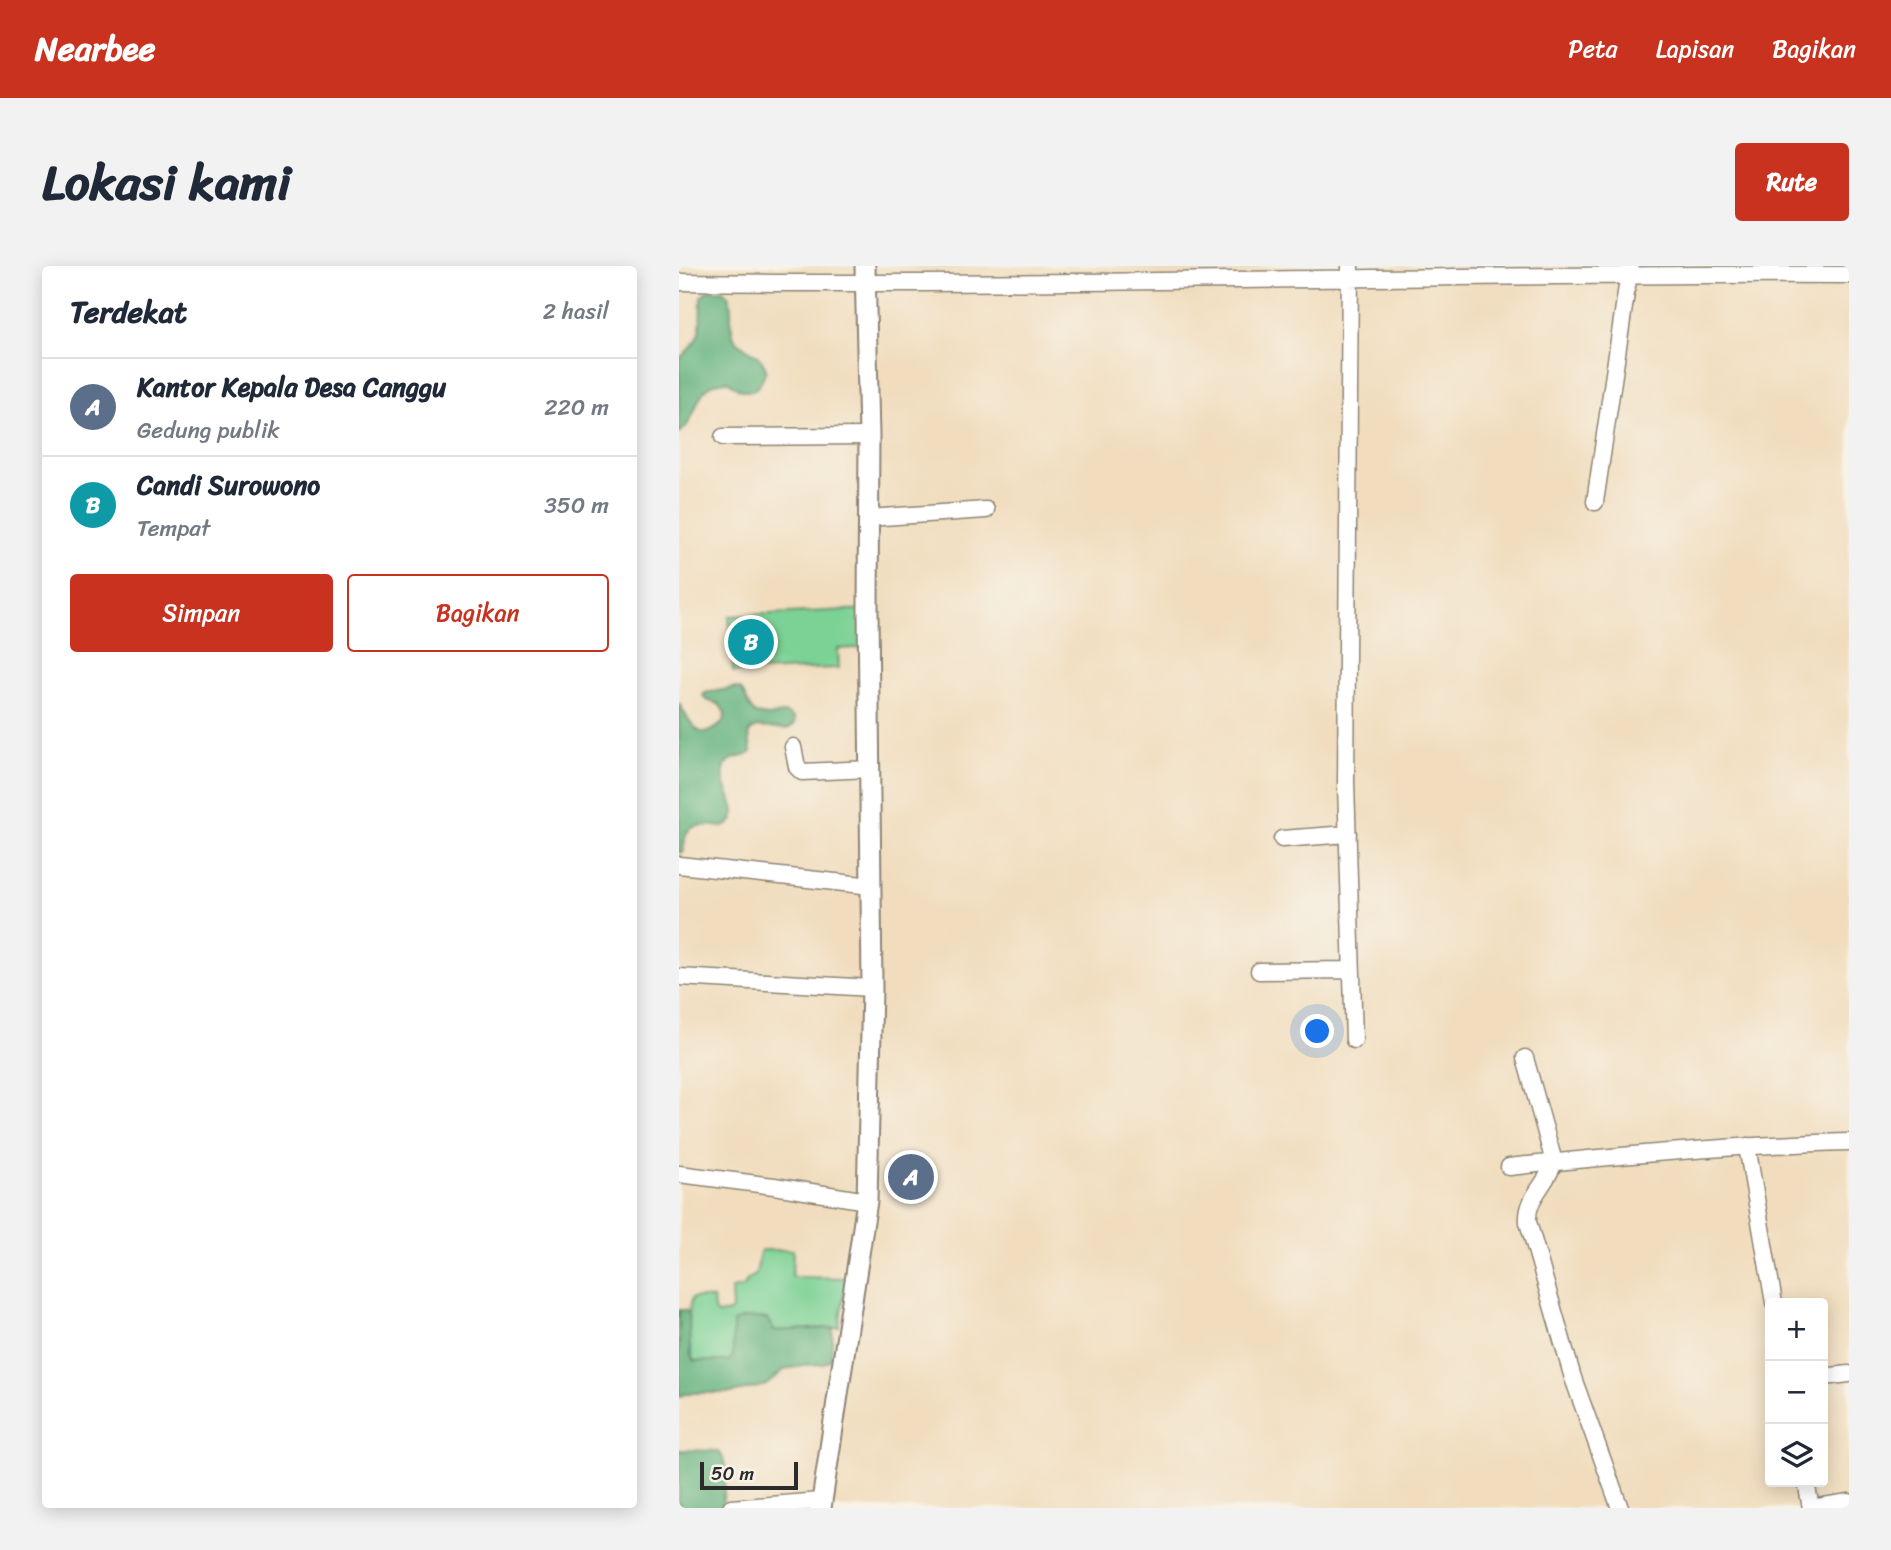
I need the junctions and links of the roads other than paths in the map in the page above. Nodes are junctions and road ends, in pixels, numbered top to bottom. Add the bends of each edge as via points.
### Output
1 (1629, 270) edge
2 (1350, 272) edge
3 (865, 275) edge
4 (1849, 275) edge
5 (679, 282) edge
6 (869, 436) junction
7 (723, 438) dead end
8 (1595, 502) dead end
9 (986, 510) dead end
10 (868, 519) junction
11 (793, 747) dead end
12 (871, 769) junction
13 (1347, 834) junction
14 (1282, 839) dead end
15 (679, 864) edge
16 (872, 886) junction
17 (1350, 970) junction
18 (1259, 971) dead end
19 (679, 977) edge
20 (872, 988) junction
21 (1354, 1040) dead end
22 (1525, 1058) dead end
23 (1849, 1142) edge
24 (1747, 1146) junction
25 (1553, 1163) junction
26 (1509, 1167) dead end
27 (679, 1174) edge
28 (867, 1201) junction
29 (1774, 1298) edge
30 (1849, 1374) edge
31 (1828, 1376) edge
32 (1807, 1487) edge
33 (1849, 1502) edge
34 (821, 1505) edge
35 (731, 1508) edge
36 (1620, 1508) edge
37 (1811, 1508) edge

1 - 2 street
1 - 4 street
1 - 8 street
2 - 3 street
2 - 13 street
3 - 5 street
3 - 6 street
6 - 7 street
6 - 10 street
9 - 10 street
10 - 12 street
11 - 12 street via 802,772
12 - 16 street
13 - 14 street
13 - 17 street
15 - 16 street
16 - 20 street
17 - 18 street
17 - 21 street
19 - 20 street
20 - 28 street
22 - 25 street
23 - 24 street
24 - 25 street
24 - 29 street
25 - 26 street
25 - 36 street via 1531,1200 1528,1222 1573,1378
27 - 28 street
28 - 34 street
30 - 31 street
32 - 37 street
33 - 37 street
34 - 35 street

